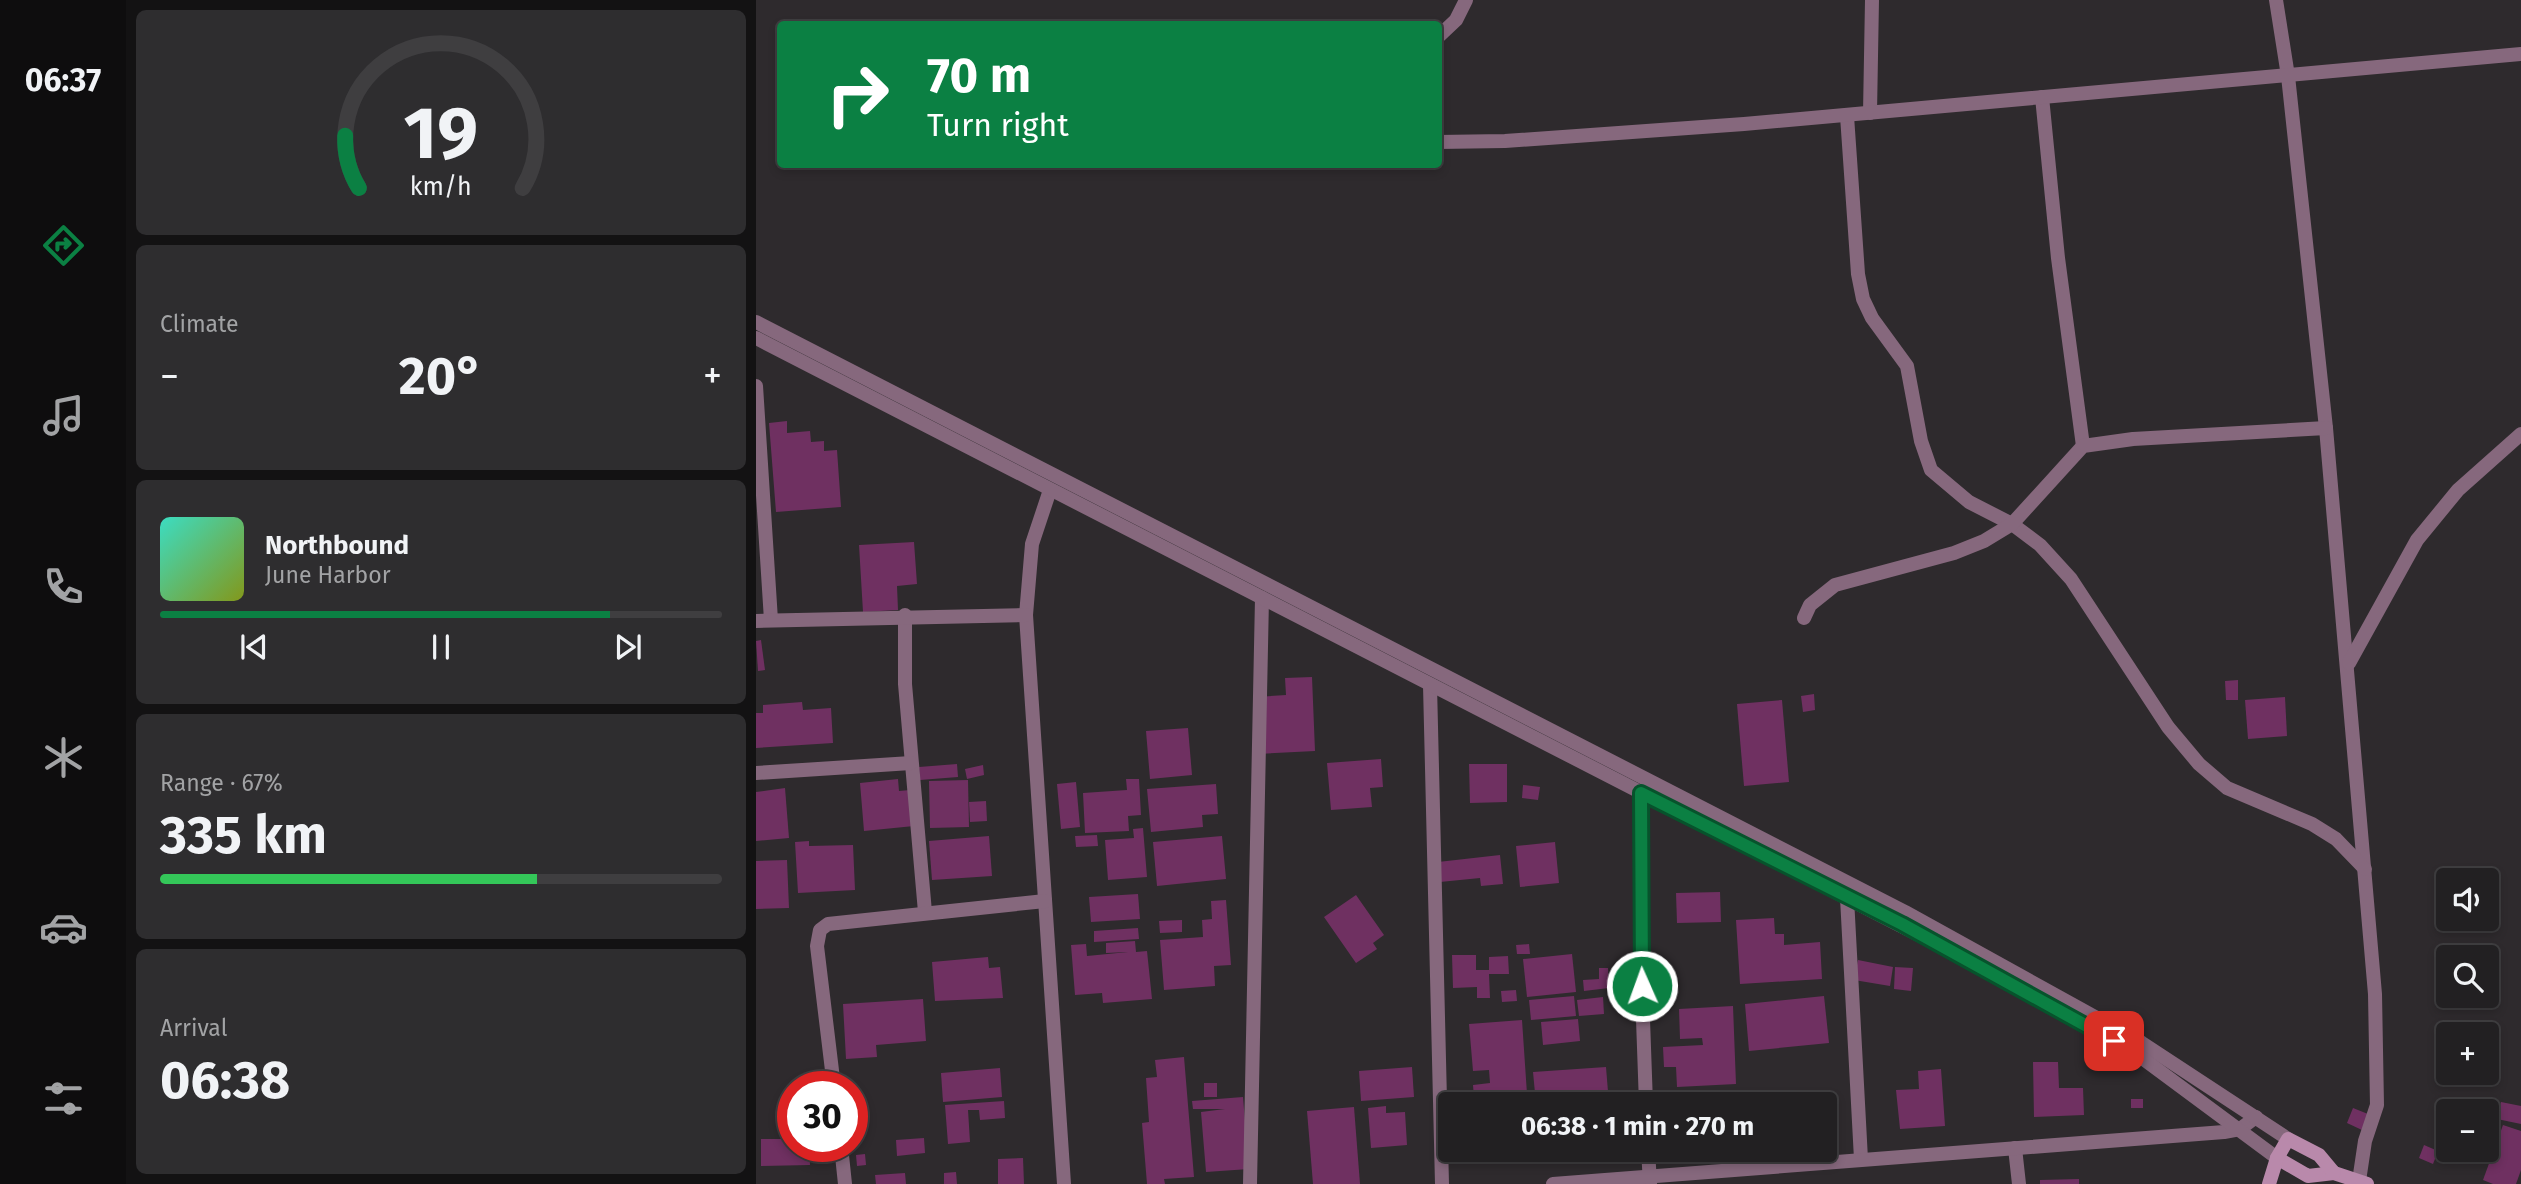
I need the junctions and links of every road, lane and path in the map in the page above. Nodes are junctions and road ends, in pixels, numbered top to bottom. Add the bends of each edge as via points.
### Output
1 (1466, 0) edge
2 (1872, 0) edge
3 (2276, 0) edge
4 (1442, 33) edge
5 (2521, 54) edge
6 (2288, 76) junction
7 (2042, 97) junction
8 (1870, 113) junction
9 (1847, 116) junction
10 (1442, 142) edge
11 (756, 322) edge
12 (756, 338) edge
13 (756, 386) edge
14 (2326, 428) junction
15 (2521, 434) edge
16 (2083, 446) junction
17 (1050, 490) junction
18 (2012, 524) junction
19 (1187, 542) junction
20 (1180, 556) junction
21 (1262, 598) junction
22 (905, 615) junction
23 (1026, 615) junction
24 (1804, 618) dead end
25 (763, 620) edge
26 (2348, 664) junction
27 (1430, 685) junction
28 (911, 763) junction
29 (756, 773) edge
30 (1641, 793) junction
31 (2365, 869) junction
32 (1847, 898) junction
33 (1045, 901) junction
34 (925, 912) junction
35 (832, 1071) edge
36 (1646, 1092) edge
37 (2256, 1117) junction
38 (2240, 1129) junction
39 (2288, 1139) junction
40 (2015, 1148) junction
41 (2319, 1156) junction
42 (2277, 1158) junction
43 (1861, 1159) junction
44 (843, 1162) edge
45 (1649, 1162) edge
46 (2334, 1173) junction
47 (1650, 1180) edge
48 (2306, 1180) edge
49 (2363, 1183) edge
50 (845, 1184) edge
51 (1064, 1184) edge
52 (1250, 1184) edge
53 (1442, 1184) edge
54 (1553, 1184) edge
55 (2019, 1184) edge
56 (2269, 1184) edge

1 - 4 street via 1456,20
2 - 8 street
3 - 6 street
5 - 6 street
6 - 7 street
6 - 14 street
7 - 8 street
7 - 16 street
8 - 9 street
9 - 10 street
9 - 18 street via 1863,299 1907,366 1931,470 1969,502
11 - 19 street
12 - 17 street
13 - 25 street
14 - 16 street
14 - 26 street
15 - 26 street via 2458,490 2417,540
16 - 18 street
17 - 20 street
17 - 23 street via 1032,544
18 - 24 street via 1954,553 1835,585 1810,605
18 - 31 street via 2040,545 2071,579 2168,727 2199,764 2227,788 2336,839
19 - 20 street
19 - 37 street via 1905,912 2142,1042
20 - 21 street
21 - 27 street
21 - 52 street
22 - 23 street
22 - 25 street
22 - 28 street
23 - 33 street
26 - 31 street
27 - 30 street
27 - 53 street
28 - 29 street
28 - 34 street
30 - 32 street
30 - 36 street
31 - 49 street via 2375,994 2377,1105 2365,1141
32 - 38 street via 2138,1055
32 - 43 street
33 - 34 street
33 - 51 street
34 - 35 street via 828,925 820,930 817,946
37 - 38 street
37 - 39 street
38 - 40 street
38 - 42 street
39 - 41 main road
39 - 42 main road
40 - 43 street
40 - 55 street
41 - 46 main road
41 - 48 main road
42 - 48 main road
42 - 56 main road
43 - 47 street
44 - 50 street
45 - 47 street
46 - 48 main road
46 - 49 main road
47 - 54 street

